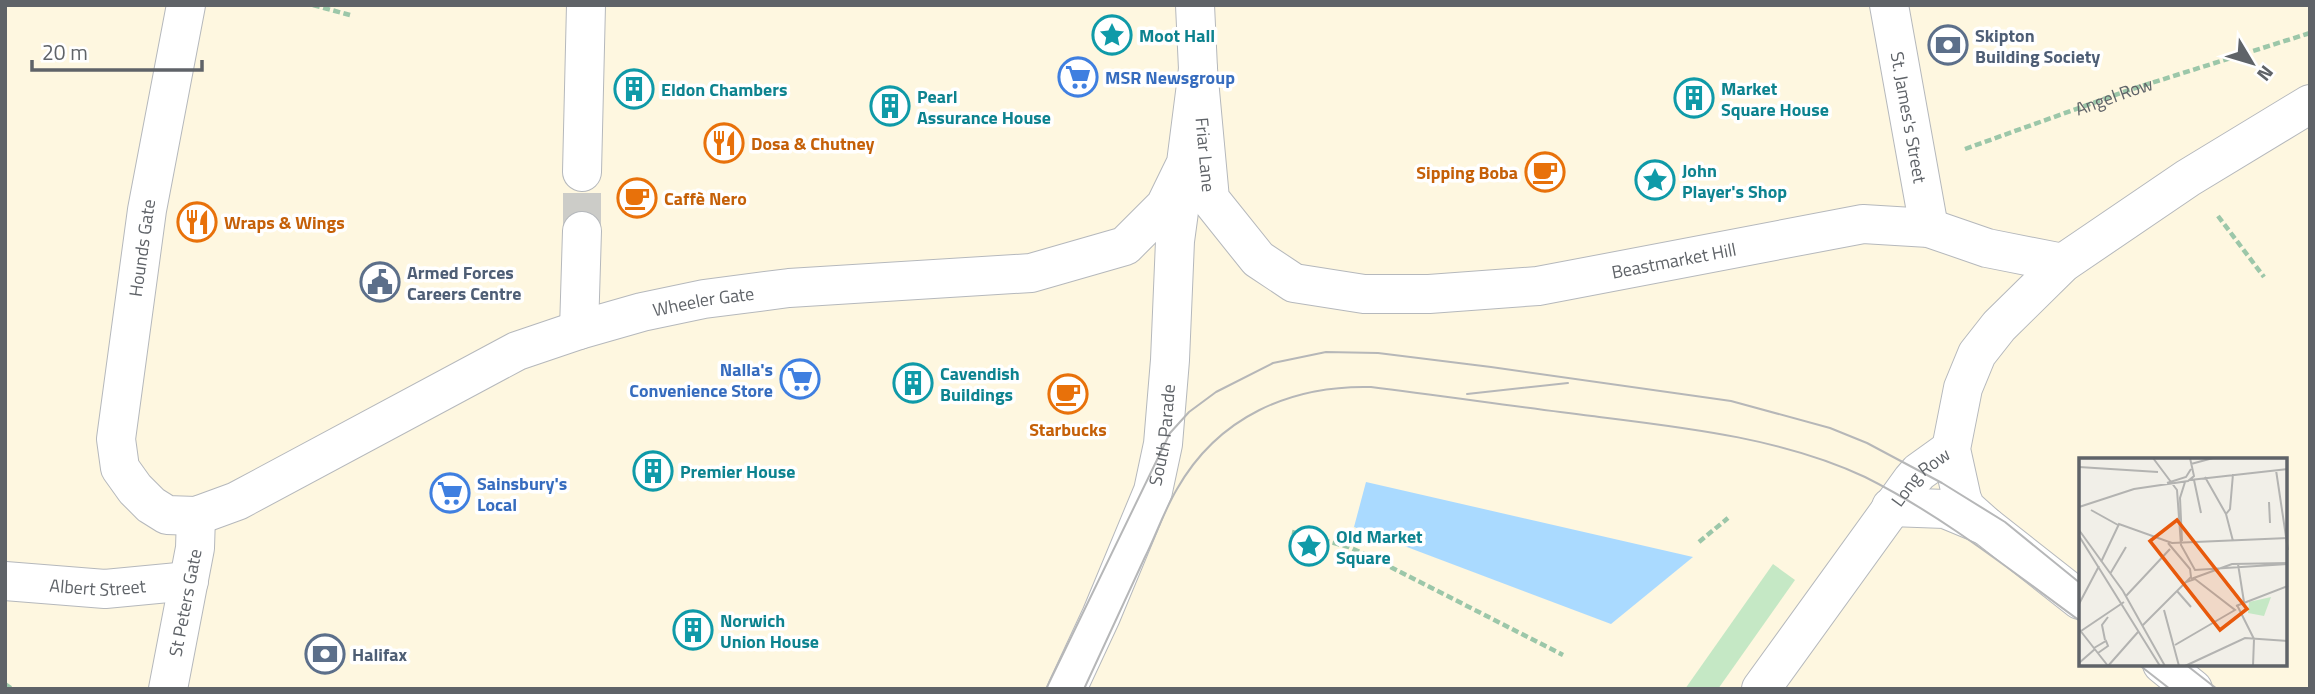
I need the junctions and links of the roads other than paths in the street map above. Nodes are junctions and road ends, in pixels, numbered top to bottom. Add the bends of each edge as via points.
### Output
1 (186, 5) edge
2 (586, 5) edge
3 (1195, 5) edge
4 (1889, 5) edge
5 (1198, 69) junction
6 (2310, 104) edge
7 (1186, 163) junction
8 (582, 172) tunnel mouth
9 (1929, 228) junction
10 (582, 231) tunnel mouth
11 (2063, 263) junction
12 (1281, 275) joint
13 (579, 330) junction
14 (1951, 449) junction
15 (135, 489) joint
16 (1891, 507) junction
17 (196, 516) junction
18 (1986, 526) junction
19 (5, 581) edge
20 (189, 581) junction
21 (2079, 598) edge
22 (2164, 666) edge
23 (168, 689) edge
24 (1067, 689) edge
25 (1761, 689) edge
26 (2193, 689) edge

1 - 15 street, Hounds Gate via 147,209 116,439 120,468
2 - 8 street
3 - 5 street, Friar Lane
4 - 9 street, St. James's Street
5 - 7 street, Wheeler Gate
5 - 12 street, Friar Lane via 1210,199 1258,259
6 - 11 street via 2188,178
7 - 13 street, Wheeler Gate via 1165,206 1125,246 1063,265 1031,273 704,299
7 - 24 street, South Parade via 1175,241 1163,444 1153,491
9 - 11 street, Beastmarket Hill via 1987,248
9 - 12 street, Beastmarket Hill via 1863,224 1538,286 1429,294 1364,294 1294,283
10 - 13 street
11 - 14 street, Long Row via 1977,354 1963,388
13 - 17 street, Wheeler Gate via 517,351 237,501
14 - 16 street, Long Row via 1919,472
14 - 18 street via 1966,508
15 - 17 street, Wheeler Gate via 167,515
16 - 18 street via 1945,509
16 - 25 street, Long Row
17 - 20 street, St Peters Gate
18 - 21 street
19 - 20 street, Albert Street via 104,589
20 - 23 street, St Peters Gate
22 - 26 street

